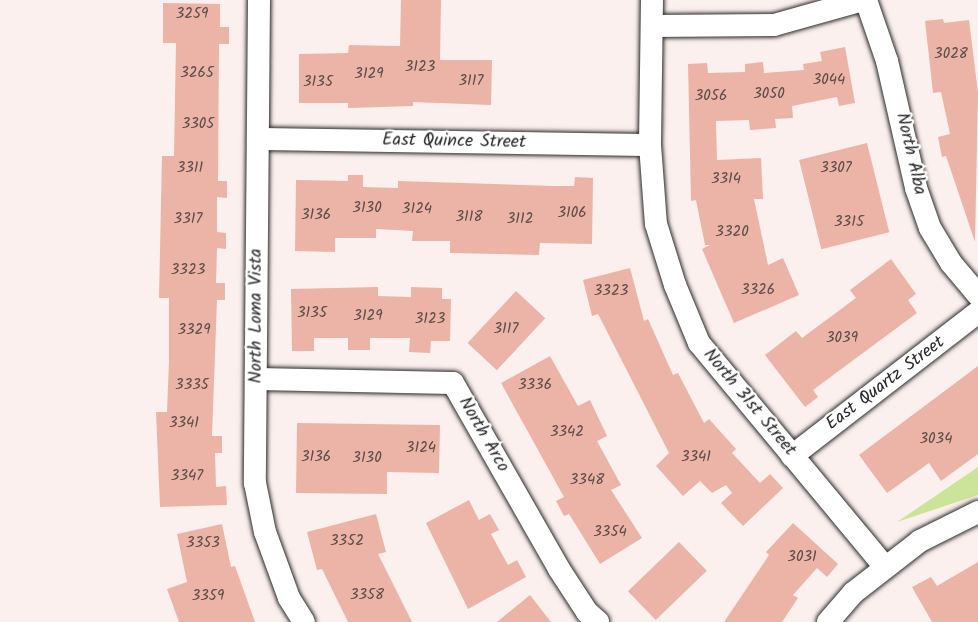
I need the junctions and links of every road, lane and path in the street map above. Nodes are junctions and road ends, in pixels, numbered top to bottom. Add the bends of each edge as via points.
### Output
1 (259, 0) edge
2 (652, 0) edge
3 (864, 0) edge
4 (652, 26) junction
5 (258, 139) junction
6 (650, 146) junction
7 (978, 295) edge
8 (978, 312) edge
9 (257, 379) junction
10 (792, 456) junction
11 (978, 512) edge
12 (885, 567) junction
13 (304, 622) edge
14 (598, 622) edge
15 (828, 622) edge

1 - 5 street, North Loma Vista
2 - 4 street, North 31st Street
3 - 4 street via 774,25
3 - 7 street, North Alba via 887,61 916,188 930,228 951,263
4 - 6 street, North 31st Street
5 - 6 street, East Quince Street
5 - 9 street, North Loma Vista
6 - 10 street, North 31st Street via 656,224 699,343
8 - 10 street, East Quartz Street
9 - 13 street, North Loma Vista via 255,483 265,532 289,598
9 - 14 street, North Arco via 453,383 559,569
10 - 12 street, North 31st Street
11 - 12 street via 920,541
12 - 15 street

